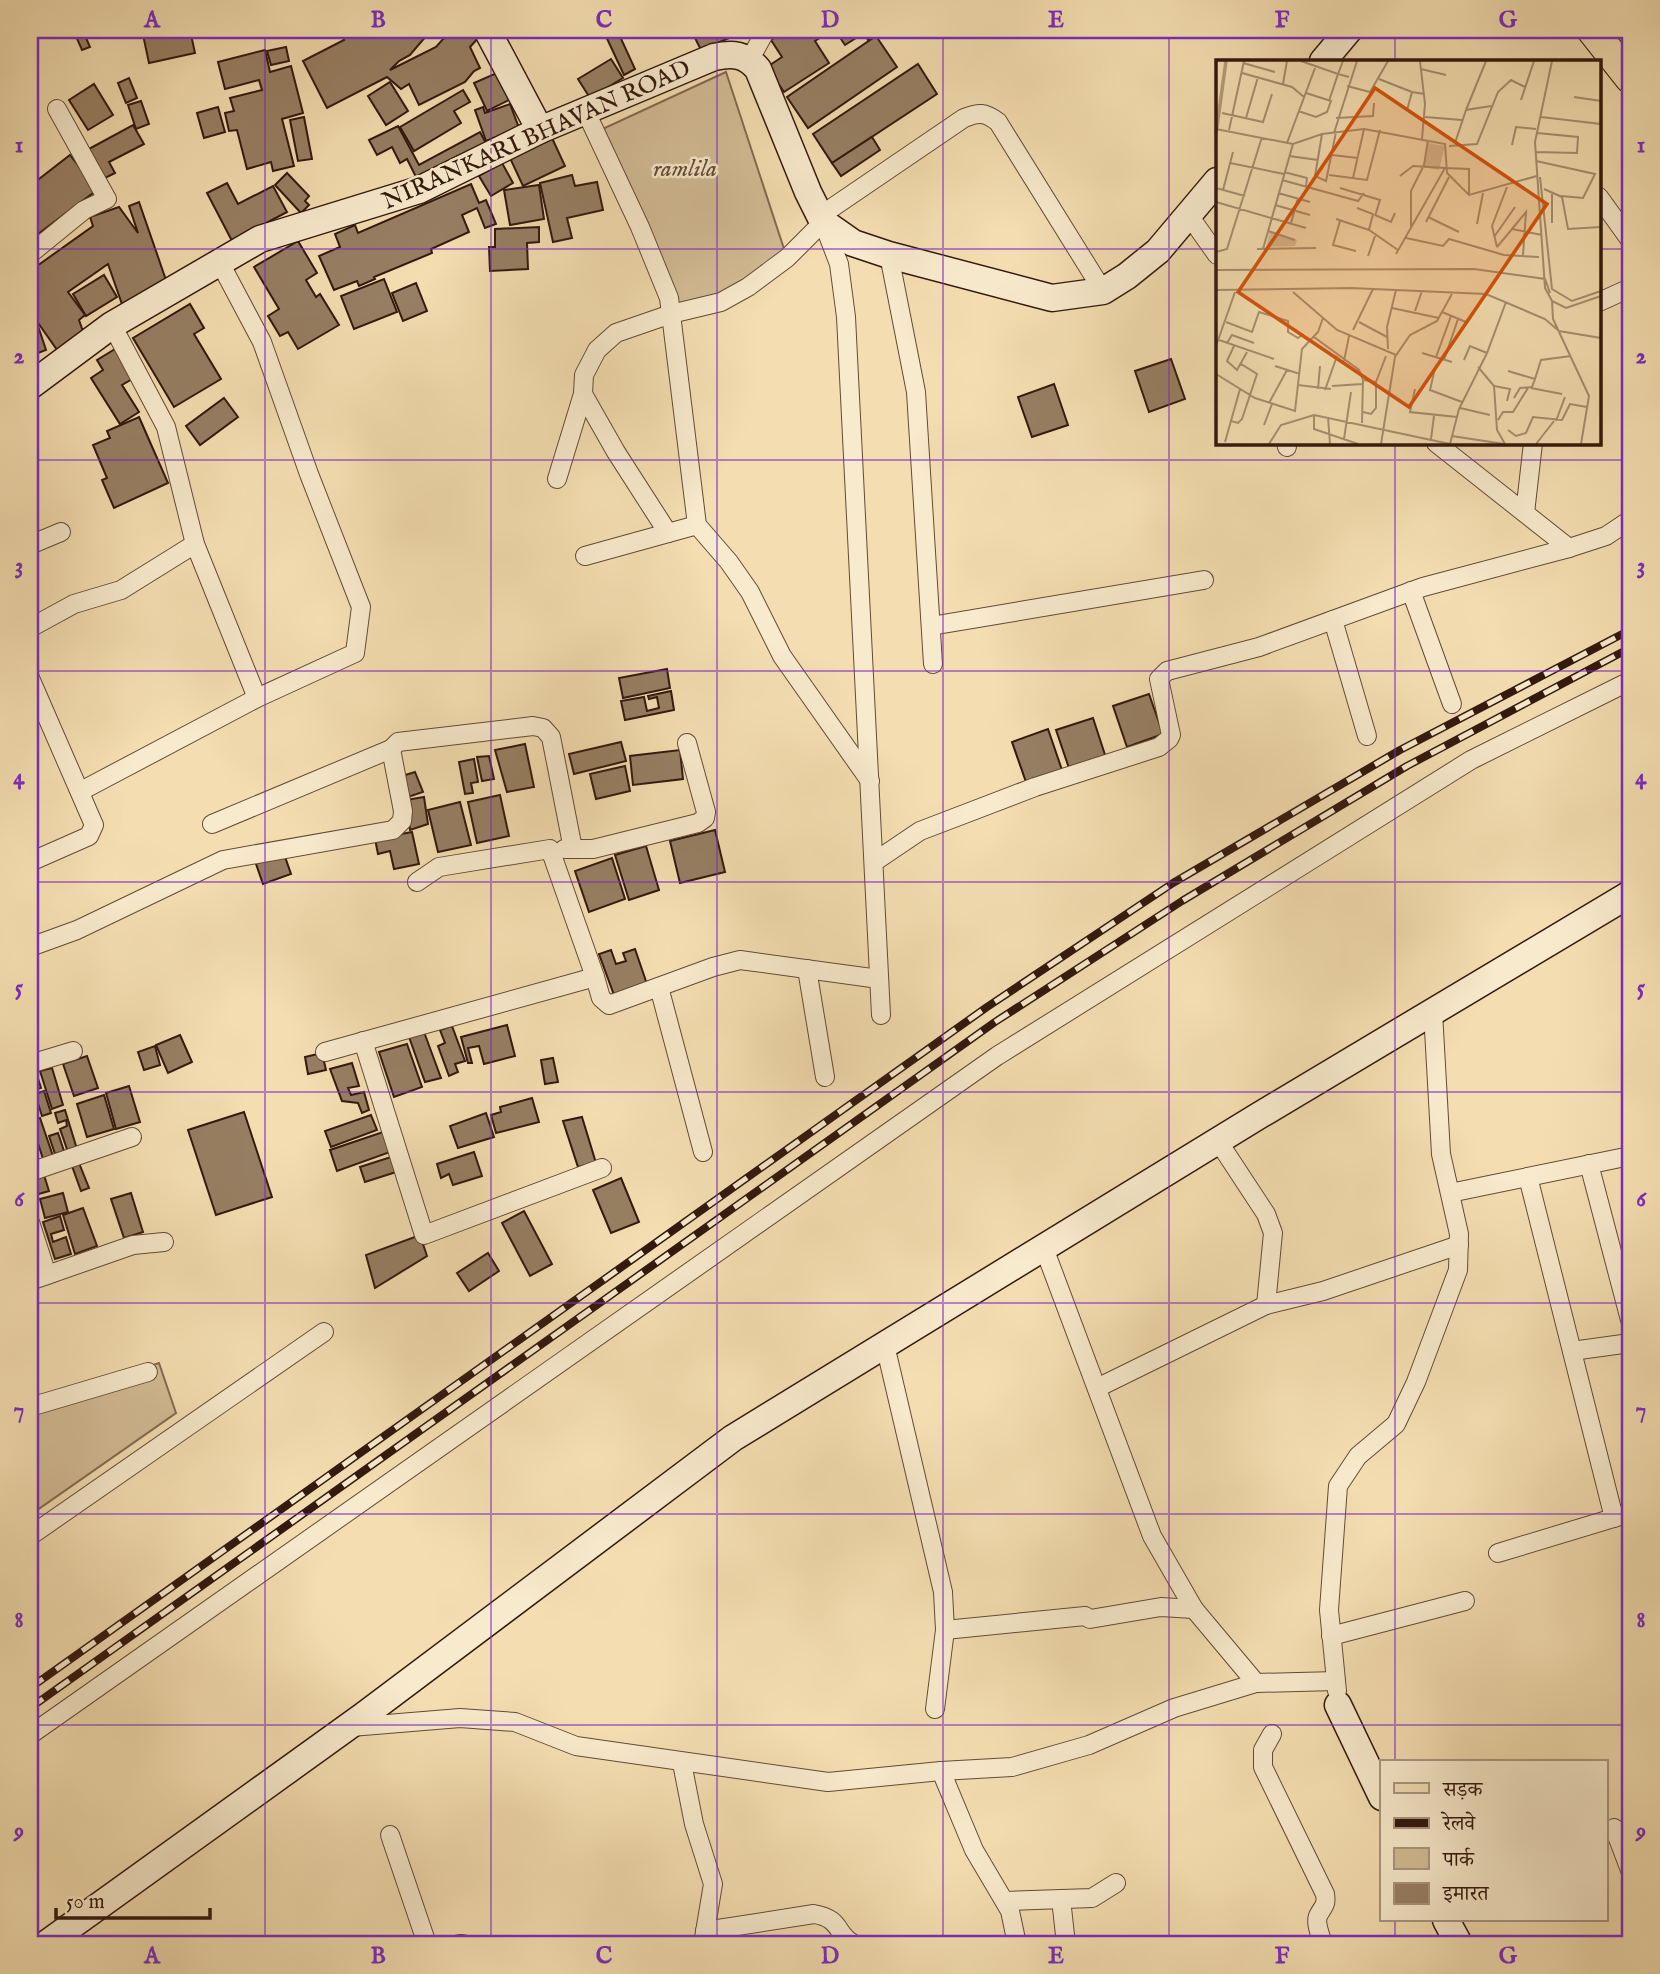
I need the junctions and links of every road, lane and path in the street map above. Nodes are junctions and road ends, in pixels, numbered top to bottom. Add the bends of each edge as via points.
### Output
1 (486, 30) edge
2 (766, 30) edge
3 (1349, 30) edge
4 (1592, 30) edge
5 (750, 59) junction
6 (1324, 60) edge
7 (1630, 78) edge
8 (57, 109) dead end
9 (586, 112) junction
10 (540, 130) junction
11 (1216, 182) edge
12 (1600, 198) edge
13 (1188, 214) junction
14 (821, 219) junction
15 (1630, 240) edge
16 (30, 254) edge
17 (1216, 254) edge
18 (889, 255) junction
19 (219, 261) junction
20 (1630, 289) edge
21 (1103, 291) junction
22 (1600, 302) edge
23 (671, 314) junction
24 (112, 325) junction
25 (30, 386) edge
26 (583, 394) junction
27 (1533, 444) edge
28 (1454, 450) edge
29 (557, 479) dead end
30 (1525, 513) junction
31 (1630, 520) edge
32 (697, 524) junction
33 (61, 532) dead end
34 (668, 533) junction
35 (195, 544) junction
36 (30, 545) edge
37 (1569, 548) junction
38 (585, 556) dead end
39 (1204, 580) dead end
40 (1411, 592) junction
41 (1333, 620) junction
42 (930, 626) junction
43 (30, 628) edge
44 (933, 664) dead end
45 (30, 678) edge
46 (1630, 681) edge
47 (257, 698) junction
48 (1452, 704) dead end
49 (1367, 736) dead end
50 (687, 743) dead end
51 (391, 749) junction
52 (870, 780) junction
53 (81, 791) junction
54 (212, 824) dead end
55 (550, 849) junction
56 (573, 849) junction
57 (30, 862) edge
58 (874, 862) junction
59 (417, 881) dead end
60 (1630, 894) edge
61 (30, 947) edge
62 (807, 969) junction
63 (595, 977) junction
64 (879, 979) junction
65 (659, 987) junction
66 (1433, 1012) junction
67 (881, 1016) dead end
68 (363, 1041) junction
69 (74, 1051) dead end
70 (325, 1052) dead end
71 (30, 1064) edge
72 (825, 1077) dead end
73 (131, 1137) dead end
74 (1218, 1141) junction
75 (703, 1152) dead end
76 (1630, 1156) edge
77 (1589, 1164) junction
78 (602, 1168) dead end
79 (30, 1172) edge
80 (1528, 1177) junction
81 (1450, 1194) junction
82 (30, 1222) edge
83 (164, 1242) dead end
84 (1459, 1245) junction
85 (1044, 1248) junction
86 (47, 1275) junction
87 (30, 1282) edge
88 (1266, 1306) junction
89 (1630, 1320) edge
90 (324, 1332) dead end
91 (1630, 1343) edge
92 (885, 1345) junction
93 (1572, 1351) junction
94 (148, 1371) dead end
95 (1097, 1388) junction
96 (30, 1407) edge
97 (1622, 1516) edge
98 (30, 1536) edge
99 (1498, 1552) dead end
100 (1465, 1601) dead end
101 (1194, 1609) junction
102 (946, 1630) junction
103 (1331, 1636) junction
104 (1255, 1684) junction
105 (1337, 1693) junction
106 (936, 1709) dead end
107 (346, 1727) junction
108 (1272, 1734) dead end
109 (30, 1735) edge
110 (682, 1763) junction
111 (941, 1770) junction
112 (1380, 1792) edge
113 (1614, 1828) dead end
114 (390, 1835) dead end
115 (1630, 1870) edge
116 (1116, 1883) dead end
117 (1060, 1899) junction
118 (1005, 1901) junction
119 (1447, 1922) edge
120 (704, 1938) edge
121 (46, 1944) edge
122 (427, 1944) edge
123 (854, 1944) edge
124 (1017, 1944) edge
125 (1066, 1944) edge
126 (1323, 1944) edge
127 (1459, 1944) edge

1 - 10 street
2 - 5 street
3 - 6 street
4 - 7 main road
5 - 9 street, NIRANKARI BHAVAN ROAD via 738,54 714,57
5 - 14 street
8 - 16 street via 107,199 84,210
9 - 10 street, NIRANKARI BHAVAN ROAD
9 - 23 street via 640,227
10 - 19 street, NIRANKARI BHAVAN ROAD via 419,190 260,239
11 - 13 street
12 - 15 street
13 - 17 street
13 - 21 street via 1158,251
14 - 18 street via 853,243
14 - 21 street via 964,118 988,114 998,121
14 - 23 street via 787,258 748,287 721,302
14 - 52 street via 838,264 846,317
18 - 21 street via 1052,298
18 - 42 street via 916,392
19 - 24 street, NIRANKARI BHAVAN ROAD
19 - 47 street via 262,342 361,607 355,653
20 - 22 street
23 - 26 street via 616,334 597,350 584,375
23 - 32 street
24 - 25 street, NIRANKARI BHAVAN ROAD
24 - 35 street via 166,427
26 - 29 street
26 - 34 street
27 - 30 street
28 - 30 street
30 - 37 street
31 - 37 street via 1606,536
32 - 34 street
32 - 52 street via 750,592 782,656
33 - 36 street
34 - 38 street
35 - 43 street via 121,590 74,604
35 - 47 street
37 - 40 street
39 - 42 street
40 - 41 street
40 - 48 street
41 - 49 street
41 - 58 street via 1259,647 1167,671 1159,679 1171,735 1159,747 920,831
42 - 44 street
45 - 53 street
46 - 109 street via 1471,760 997,1056
47 - 53 street
50 - 56 street via 705,818 593,849
51 - 54 street
51 - 56 street via 398,742 543,728 551,737
51 - 61 street via 403,811 402,821 393,830 223,860 77,930
52 - 58 street
53 - 57 street via 94,825 89,836
55 - 56 street
55 - 59 street via 439,867
55 - 63 street
58 - 64 street
60 - 66 street
62 - 64 street
62 - 65 street via 740,960
62 - 72 street
63 - 65 street via 601,998 609,1005
63 - 68 street
64 - 67 street
65 - 75 street
66 - 74 street
66 - 81 street via 1441,1154
68 - 70 street
68 - 78 street via 424,1235
69 - 71 street
73 - 79 street
74 - 85 street
74 - 88 street via 1266,1214 1273,1233
76 - 77 street
77 - 80 street
77 - 89 street
80 - 81 street
80 - 93 street
81 - 84 street
82 - 86 street
83 - 86 street via 133,1245
84 - 88 street
84 - 103 street via 1458,1270 1396,1424 1358,1456 1338,1486
85 - 92 street
85 - 95 street
86 - 87 street
88 - 95 street
90 - 98 street
91 - 93 street
92 - 102 street via 943,1592
92 - 107 street via 733,1438
93 - 97 street
94 - 96 street
95 - 101 street via 1152,1536
97 - 99 street
100 - 103 street
101 - 102 street via 1161,1607 1090,1619
101 - 104 street
102 - 106 street
103 - 105 street
104 - 105 street
104 - 111 street via 1174,1708 1089,1745 1012,1767
105 - 112 street
107 - 110 street via 460,1718 514,1722 576,1746
107 - 121 street
108 - 126 street via 1264,1750 1263,1767 1325,1894 1317,1923
110 - 111 street via 828,1782
110 - 120 street via 694,1824 713,1884
111 - 118 street via 965,1830
113 - 115 street
114 - 122 street
116 - 117 street via 1092,1898
117 - 118 street
117 - 125 street
118 - 124 street
119 - 127 street
120 - 123 street via 814,1913 835,1922

